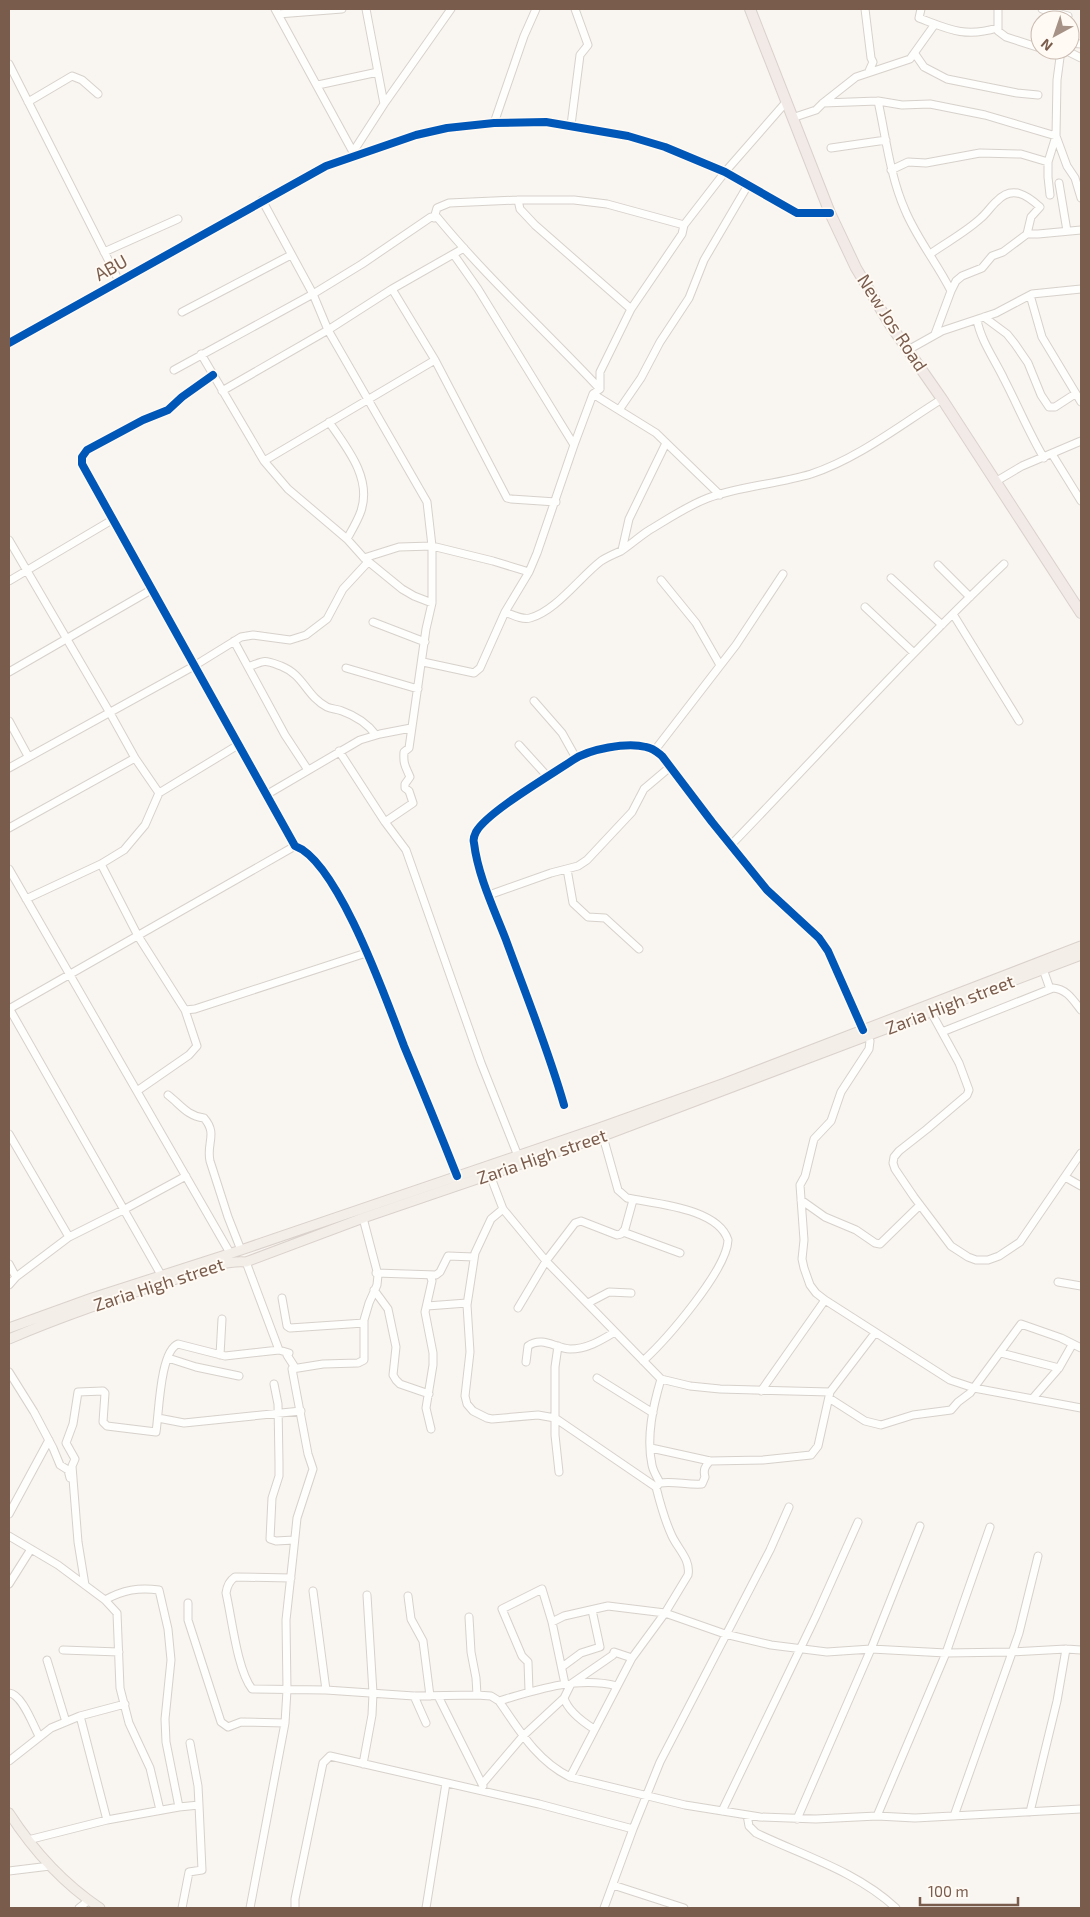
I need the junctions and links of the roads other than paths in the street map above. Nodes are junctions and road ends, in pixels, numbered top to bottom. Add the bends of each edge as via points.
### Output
1 (342, 9) edge
2 (366, 9) edge
3 (451, 9) edge
4 (536, 9) edge
5 (575, 9) edge
6 (750, 9) edge
7 (865, 9) edge
8 (921, 9) edge
9 (998, 9) edge
10 (277, 12) edge
11 (935, 24) junction
12 (998, 32) junction
13 (1030, 45) edge
14 (915, 54) junction
15 (1061, 60) edge
16 (9, 64) edge
17 (869, 71) junction
18 (378, 72) junction
19 (318, 85) junction
20 (98, 94) dead end
21 (1038, 95) dead end
22 (786, 100) junction
23 (28, 102) junction
24 (823, 102) junction
25 (878, 102) junction
26 (384, 104) junction
27 (792, 118) junction
28 (494, 124) junction
29 (571, 125) junction
30 (1056, 136) junction
31 (886, 140) junction
32 (831, 148) dead end
33 (354, 154) junction
34 (1048, 162) junction
35 (891, 170) junction
36 (726, 172) junction
37 (1059, 183) dead end
38 (748, 185) junction
39 (1080, 187) edge
40 (1050, 195) dead end
41 (1081, 198) edge
42 (262, 200) junction
43 (518, 200) junction
44 (830, 213) junction
45 (434, 218) junction
46 (178, 219) dead end
47 (684, 226) junction
48 (1081, 230) edge
49 (1067, 231) junction
50 (1027, 234) junction
51 (464, 248) junction
52 (104, 252) junction
53 (290, 254) junction
54 (930, 254) junction
55 (454, 255) junction
56 (119, 281) junction
57 (392, 289) junction
58 (1081, 289) edge
59 (951, 291) junction
60 (313, 294) junction
61 (1030, 295) junction
62 (631, 309) junction
63 (182, 312) dead end
64 (980, 318) junction
65 (328, 330) junction
66 (935, 334) junction
67 (9, 343) edge
68 (908, 350) junction
69 (201, 354) junction
70 (435, 360) junction
71 (174, 370) dead end
72 (213, 375) junction
73 (600, 389) junction
74 (222, 391) junction
75 (593, 394) junction
76 (1075, 394) junction
77 (942, 399) junction
78 (367, 400) junction
79 (1081, 402) edge
80 (619, 410) junction
81 (329, 422) junction
82 (1081, 441) edge
83 (666, 443) junction
84 (574, 445) junction
85 (1052, 454) junction
86 (1044, 458) junction
87 (264, 461) junction
88 (995, 482) junction
89 (720, 495) junction
90 (1081, 501) edge
91 (556, 502) junction
92 (112, 520) junction
93 (347, 539) junction
94 (9, 540) edge
95 (432, 546) junction
96 (622, 550) junction
97 (366, 560) junction
98 (1004, 564) dead end
99 (938, 565) dead end
100 (26, 570) junction
101 (529, 572) junction
102 (783, 574) dead end
103 (891, 578) dead end
104 (661, 580) dead end
105 (9, 581) edge
106 (151, 590) junction
107 (970, 597) junction
108 (432, 603) junction
109 (865, 607) dead end
110 (505, 612) junction
111 (1081, 612) edge
112 (953, 614) junction
113 (373, 622) dead end
114 (942, 625) junction
115 (67, 639) junction
116 (234, 640) junction
117 (425, 642) junction
118 (914, 653) junction
119 (422, 662) junction
120 (720, 665) junction
121 (194, 666) junction
122 (248, 667) junction
123 (346, 668) dead end
124 (9, 672) edge
125 (418, 689) junction
126 (534, 701) dead end
127 (110, 713) junction
128 (9, 721) edge
129 (1019, 721) dead end
130 (411, 728) junction
131 (376, 735) junction
132 (238, 745) junction
133 (519, 745) dead end
134 (655, 750) junction
135 (340, 751) junction
136 (28, 756) junction
137 (135, 758) junction
138 (576, 758) junction
139 (670, 767) junction
140 (9, 768) edge
141 (308, 770) junction
142 (548, 777) junction
143 (159, 794) junction
144 (266, 795) junction
145 (385, 822) junction
146 (9, 828) edge
147 (295, 846) junction
148 (730, 846) junction
149 (101, 864) junction
150 (9, 869) edge
151 (567, 870) junction
152 (489, 895) junction
153 (26, 899) junction
154 (138, 936) junction
155 (1081, 946) edge
156 (639, 949) dead end
157 (366, 953) junction
158 (1081, 956) edge
159 (1041, 966) junction
160 (70, 974) junction
161 (1050, 989) junction
162 (9, 1009) edge
163 (185, 1010) junction
164 (1081, 1010) edge
165 (931, 1012) junction
166 (942, 1032) junction
167 (865, 1033) junction
168 (138, 1091) junction
169 (168, 1095) dead end
170 (564, 1105) dead end
171 (601, 1132) junction
172 (9, 1134) edge
173 (1081, 1153) edge
174 (518, 1156) junction
175 (490, 1175) junction
176 (186, 1176) junction
177 (457, 1176) junction
178 (1065, 1178) junction
179 (1081, 1186) edge
180 (633, 1200) junction
181 (801, 1200) junction
182 (920, 1205) junction
183 (125, 1209) junction
184 (503, 1209) junction
185 (363, 1218) junction
186 (623, 1232) junction
187 (69, 1237) junction
188 (241, 1250) junction
189 (230, 1253) junction
190 (680, 1253) dead end
191 (474, 1258) junction
192 (546, 1261) junction
193 (246, 1262) junction
194 (9, 1264) edge
195 (376, 1273) junction
196 (430, 1275) junction
197 (16, 1277) junction
198 (163, 1279) junction
199 (1058, 1282) dead end
200 (9, 1285) edge
201 (1081, 1286) edge
202 (374, 1290) junction
203 (632, 1293) dead end
204 (282, 1298) dead end
205 (825, 1300) junction
206 (467, 1303) junction
207 (588, 1303) junction
208 (427, 1306) junction
209 (518, 1308) dead end
210 (222, 1319) dead end
211 (364, 1323) junction
212 (9, 1328) edge
213 (614, 1332) junction
214 (875, 1333) junction
215 (9, 1339) edge
216 (1072, 1345) junction
217 (558, 1346) junction
218 (1081, 1348) edge
219 (279, 1350) junction
220 (1001, 1352) junction
221 (220, 1355) junction
222 (168, 1358) junction
223 (643, 1360) junction
224 (526, 1362) dead end
225 (1059, 1368) junction
226 (292, 1370) junction
227 (9, 1372) edge
228 (239, 1376) dead end
229 (597, 1378) dead end
230 (661, 1379) junction
231 (274, 1384) dead end
232 (974, 1388) junction
233 (760, 1391) junction
234 (429, 1394) junction
235 (830, 1395) junction
236 (1033, 1398) junction
237 (1081, 1408) edge
238 (301, 1411) junction
239 (653, 1413) junction
240 (277, 1414) junction
241 (158, 1418) junction
242 (555, 1418) junction
243 (431, 1429) dead end
244 (49, 1440) junction
245 (651, 1448) junction
246 (710, 1461) junction
247 (559, 1472) dead end
248 (658, 1485) junction
249 (74, 1495) junction
250 (789, 1507) dead end
251 (9, 1514) edge
252 (858, 1522) dead end
253 (920, 1526) dead end
254 (990, 1528) dead end
255 (9, 1536) edge
256 (294, 1540) junction
257 (31, 1549) junction
258 (1038, 1556) dead end
259 (291, 1578) junction
260 (9, 1584) edge
261 (85, 1585) junction
262 (312, 1591) dead end
263 (367, 1595) dead end
264 (408, 1596) dead end
265 (105, 1600) junction
266 (188, 1603) dead end
267 (592, 1610) junction
268 (665, 1613) junction
269 (469, 1617) dead end
270 (552, 1622) junction
271 (725, 1634) junction
272 (800, 1649) junction
273 (871, 1649) junction
274 (1066, 1649) junction
275 (63, 1650) dead end
276 (1081, 1650) edge
277 (119, 1652) junction
278 (1011, 1652) junction
279 (946, 1653) junction
280 (632, 1658) junction
281 (48, 1660) dead end
282 (562, 1667) junction
283 (568, 1684) junction
284 (617, 1686) junction
285 (287, 1690) junction
286 (326, 1690) junction
287 (529, 1691) junction
288 (9, 1693) edge
289 (373, 1693) junction
290 (477, 1695) junction
291 (414, 1696) junction
292 (434, 1696) junction
293 (564, 1698) junction
294 (498, 1701) junction
295 (125, 1704) junction
296 (80, 1716) junction
297 (66, 1722) junction
298 (285, 1723) junction
299 (426, 1723) dead end
300 (594, 1729) junction
301 (39, 1736) junction
302 (523, 1736) junction
303 (190, 1743) dead end
304 (9, 1762) edge
305 (363, 1764) junction
306 (570, 1777) junction
307 (446, 1783) junction
308 (483, 1783) junction
309 (484, 1791) junction
310 (646, 1795) junction
311 (200, 1805) junction
312 (179, 1807) junction
313 (1081, 1809) edge
314 (160, 1810) junction
315 (722, 1811) junction
316 (1030, 1812) junction
317 (9, 1813) edge
318 (747, 1815) junction
319 (876, 1816) junction
320 (954, 1816) junction
321 (797, 1819) junction
322 (107, 1820) junction
323 (633, 1829) junction
324 (28, 1840) junction
325 (50, 1866) junction
326 (9, 1871) edge
327 (613, 1885) junction
328 (88, 1901) junction
329 (80, 1908) edge
330 (100, 1908) edge
331 (182, 1908) edge
332 (250, 1908) edge
333 (295, 1908) edge
334 (426, 1908) edge
335 (604, 1908) edge
336 (684, 1908) edge
337 (896, 1908) edge

1 - 10 street
2 - 18 street
3 - 26 street
4 - 28 street
5 - 29 street via 588,45 580,55
6 - 22 highway, New Jos Road
7 - 17 street via 873,62
8 - 11 street via 919,18
9 - 12 street
10 - 19 street
11 - 12 street via 977,34 996,28
11 - 14 street
12 - 13 street
14 - 17 street via 910,59
14 - 21 street via 924,67 947,79
15 - 30 street
16 - 23 street
17 - 24 street
18 - 19 street
18 - 26 street
19 - 33 street
20 - 23 street via 72,76
22 - 27 highway, New Jos Road
22 - 36 street
23 - 52 street
24 - 25 street
24 - 27 street via 816,110
25 - 30 street via 930,104
25 - 31 street
26 - 33 street
27 - 44 highway, New Jos Road
28 - 29 street, ABU via 546,122
28 - 33 street, ABU via 447,128
29 - 36 street, ABU via 665,147
30 - 34 street
30 - 39 street
31 - 32 street
31 - 35 street
33 - 42 street, ABU
34 - 35 street via 1021,154 980,154 926,163 908,162
34 - 40 street
35 - 54 street via 904,209
36 - 38 street, ABU
36 - 47 street
37 - 49 street
38 - 44 street, ABU via 797,213
38 - 80 street via 704,260 689,298
39 - 41 street
42 - 53 street
42 - 56 street, ABU
43 - 45 street via 449,202 438,208
43 - 47 street via 599,203
43 - 62 street via 520,210 553,243
44 - 68 highway, New Jos Road via 856,268
45 - 51 street via 437,217
45 - 60 street
46 - 52 street
47 - 62 street via 682,234
48 - 49 street
49 - 50 street
50 - 54 street via 1031,217 1040,207 1026,195 1016,192 998,199 982,218
50 - 59 street via 992,256 982,268 962,276
51 - 55 street
51 - 73 street
52 - 56 street
53 - 60 street
53 - 63 street
54 - 59 street
55 - 57 street
55 - 84 street
56 - 67 street, ABU
57 - 65 street
57 - 70 street
58 - 61 street
59 - 66 street
60 - 65 street
60 - 69 street
61 - 64 street
61 - 76 street via 1042,337
62 - 73 street via 600,372
64 - 66 street
64 - 76 street via 1007,334 1015,344 1049,407 1055,407
64 - 86 street via 986,344
65 - 74 street
65 - 78 street
66 - 68 street
68 - 77 highway, New Jos Road
69 - 71 street
69 - 72 street
70 - 78 street
70 - 91 street via 507,498
72 - 74 street
72 - 92 street via 168,410 87,450 82,457 84,469
73 - 75 street
74 - 87 street
75 - 80 street
75 - 84 street
76 - 79 street
77 - 88 highway, New Jos Road
77 - 89 street via 900,428 832,465 777,483
78 - 81 street
78 - 95 street via 428,502
80 - 83 street
81 - 87 street
81 - 93 street via 352,455 365,491 361,511
82 - 85 street
83 - 89 street
83 - 96 street via 630,519
84 - 91 street
85 - 86 street
85 - 90 street
86 - 88 street
87 - 93 street via 288,489
88 - 111 highway, New Jos Road
89 - 96 street via 669,518
91 - 101 street
92 - 100 street
92 - 106 street
93 - 97 street
94 - 100 street
95 - 97 street via 399,547
95 - 101 street
95 - 108 street
96 - 110 street via 602,560 559,600 534,616 521,617
97 - 108 street via 402,589
97 - 116 street via 343,589 327,619 306,635 290,640 246,636
98 - 107 street
99 - 107 street
100 - 105 street
100 - 115 street
101 - 110 street
102 - 120 street
103 - 114 street
104 - 120 street via 696,623
106 - 115 street
106 - 121 street
107 - 112 street
108 - 117 street
109 - 118 street
110 - 119 street via 478,672
112 - 114 street
112 - 129 street
113 - 117 street
114 - 118 street
115 - 124 street
115 - 127 street
116 - 121 street
116 - 122 street
117 - 119 street
118 - 148 street
119 - 125 street
120 - 134 street
121 - 127 street
121 - 132 street
122 - 131 street via 269,661 294,671 311,694 326,707 365,722
122 - 141 street
123 - 125 street
125 - 130 street
126 - 138 street via 562,734
127 - 136 street
127 - 137 street
128 - 136 street
130 - 131 street
130 - 145 street via 409,748 403,755 405,770 410,777 405,788 414,804
131 - 135 street
132 - 143 street
132 - 144 street
133 - 142 street
134 - 138 street via 645,746 611,748
134 - 139 street
135 - 141 street
135 - 145 street
136 - 140 street
137 - 143 street
137 - 146 street
138 - 142 street
139 - 148 street
139 - 151 street via 644,789 632,812 602,846 582,863
141 - 144 street
142 - 152 street via 493,814 475,833 473,843
143 - 149 street via 145,825 132,842
144 - 147 street
145 - 174 street via 406,850 481,1063
147 - 154 street
147 - 157 street via 308,852 332,884
148 - 167 street via 767,890 819,938
149 - 153 street
149 - 154 street
150 - 153 street
151 - 152 street
151 - 156 street via 573,903 588,917 605,918
152 - 170 street via 506,932
153 - 160 street
154 - 160 street
154 - 163 street
155 - 159 main road
157 - 163 street
157 - 177 street
158 - 159 main road
159 - 161 street
159 - 165 main road, Zaria High street
159 - 167 main road, Zaria High street
160 - 162 street
160 - 168 street
161 - 164 street via 1067,993
161 - 166 street
162 - 183 street
163 - 168 street via 197,1046
165 - 166 street
165 - 167 main road, Zaria High street
166 - 182 street via 969,1090 894,1157 895,1169
167 - 171 main road, Zaria High street
167 - 181 street via 870,1041 869,1049 841,1092 831,1121 814,1141 800,1185
168 - 176 street
169 - 188 street via 184,1110 194,1117 204,1118 208,1124 212,1137 209,1156
171 - 174 main road, Zaria High street
171 - 175 main road, Zaria High street
171 - 180 street via 618,1190
172 - 187 street
173 - 178 street
174 - 177 main road, Zaria High street
175 - 184 street
175 - 185 main road, Zaria High street
176 - 183 street
176 - 189 street
177 - 188 main road, Zaria High street
178 - 179 street
178 - 182 street via 1020,1242 988,1260 976,1260 951,1246
180 - 186 street
180 - 223 street via 696,1212 722,1227 728,1240 724,1258 706,1289
181 - 182 street via 825,1217 847,1225 880,1244
181 - 205 street via 804,1268 810,1285
183 - 187 street
183 - 198 street
184 - 191 street via 491,1219
184 - 192 street
185 - 193 main road, Zaria High street
185 - 195 street
186 - 190 street
186 - 192 street via 617,1235 581,1221 575,1223
187 - 197 street
188 - 189 main road, Zaria High street
189 - 198 main road, Zaria High street
191 - 196 street via 448,1256 440,1272
191 - 206 street
192 - 207 street
192 - 209 street
193 - 198 main road, Zaria High street via 234,1261
193 - 219 street
194 - 197 street
195 - 196 street
195 - 202 street
196 - 208 street
197 - 200 street
198 - 212 main road, Zaria High street via 92,1298
198 - 215 main road, Zaria High street
199 - 201 street
202 - 211 street
202 - 234 street via 388,1309 396,1347 393,1374 396,1380
203 - 207 street via 609,1292
204 - 211 street via 290,1328
205 - 214 street
205 - 233 street
206 - 208 street
206 - 242 street via 470,1352 467,1404 481,1416 492,1420 526,1415
207 - 213 street
208 - 234 street via 425,1312 433,1353
210 - 221 street
211 - 226 street via 364,1360
213 - 217 street via 591,1346 570,1349
213 - 223 street
214 - 232 street via 950,1380
214 - 235 street
216 - 218 street
216 - 220 street via 1021,1324
216 - 225 street
217 - 224 street via 532,1343 528,1346
217 - 242 street
219 - 221 street
219 - 226 street via 289,1353 294,1366
220 - 225 street
220 - 232 street
221 - 222 street via 178,1344
222 - 228 street
222 - 241 street
223 - 230 street
225 - 236 street
226 - 238 street
227 - 244 street
229 - 239 street
230 - 233 street via 701,1388
230 - 239 street
231 - 240 street
232 - 235 street via 951,1410 913,1415 882,1425 865,1422
232 - 236 street
233 - 235 street
234 - 243 street via 426,1408
235 - 246 street via 818,1446 811,1455
236 - 237 street
238 - 240 street
238 - 256 street via 313,1468
239 - 245 street
240 - 241 street via 184,1423
240 - 256 street via 279,1476 272,1498 270,1539
241 - 249 street via 156,1432 107,1426 103,1422 105,1393 78,1392 66,1443 75,1459 72,1466
242 - 247 street
242 - 248 street
244 - 249 street via 60,1465 68,1470
244 - 251 street
245 - 246 street
245 - 248 street
246 - 248 street via 703,1473 702,1484 672,1481
248 - 268 street via 672,1535 690,1568
249 - 261 street
250 - 271 street
252 - 272 street
253 - 273 street
254 - 279 street
255 - 257 street
256 - 259 street
257 - 260 street
257 - 261 street
258 - 278 street via 1019,1633
259 - 285 street via 286,1635
259 - 285 street via 236,1577 230,1581 226,1593 249,1686 252,1689
261 - 265 street
262 - 286 street
263 - 289 street
264 - 292 street via 411,1619 423,1642
265 - 277 street via 117,1613
265 - 312 street via 132,1589 160,1590 171,1660 166,1742
266 - 298 street via 188,1620 221,1722 228,1726 241,1722
267 - 268 street via 608,1606
267 - 270 street
267 - 282 street via 600,1647 581,1653
268 - 271 street
268 - 280 street
269 - 290 street
270 - 282 street
270 - 287 street via 542,1589 502,1609 522,1656 528,1662
271 - 272 street
271 - 310 street
272 - 273 street via 827,1652
272 - 315 street
273 - 279 street
273 - 321 street
274 - 276 street
274 - 278 street
274 - 316 street
275 - 277 street
277 - 295 street via 120,1688
278 - 279 street
278 - 320 street
279 - 319 street
280 - 283 street via 614,1652 601,1665
280 - 284 street
281 - 297 street
282 - 283 street
283 - 284 street
283 - 287 street
283 - 293 street
284 - 300 street
285 - 286 street
285 - 298 street
286 - 289 street
287 - 294 street
288 - 301 street via 14,1693 20,1700
289 - 291 street
289 - 305 street
290 - 292 street
290 - 294 street via 491,1696
291 - 292 street
291 - 299 street
292 - 308 street
293 - 300 street
293 - 302 street
294 - 302 street
295 - 296 street
295 - 314 street via 129,1722 150,1768
296 - 297 street
296 - 322 street
297 - 301 street
298 - 332 street
300 - 306 street
301 - 304 street
302 - 306 street via 555,1770
302 - 308 street
303 - 311 street
305 - 307 street
305 - 333 street via 330,1756 323,1763
306 - 310 street
307 - 309 street
307 - 334 street
308 - 309 street
309 - 323 street
310 - 315 street
310 - 323 street
311 - 312 street
311 - 331 street via 202,1870 189,1872
312 - 314 street
313 - 316 street
314 - 322 street
315 - 318 street
316 - 320 street
317 - 324 main road
318 - 321 street
318 - 337 street via 749,1826 756,1833 835,1868 875,1891
319 - 320 street
319 - 321 street
322 - 324 street
323 - 327 street
324 - 325 main road
325 - 326 street
325 - 328 main road
327 - 335 street
327 - 336 street
328 - 329 street
328 - 330 main road

